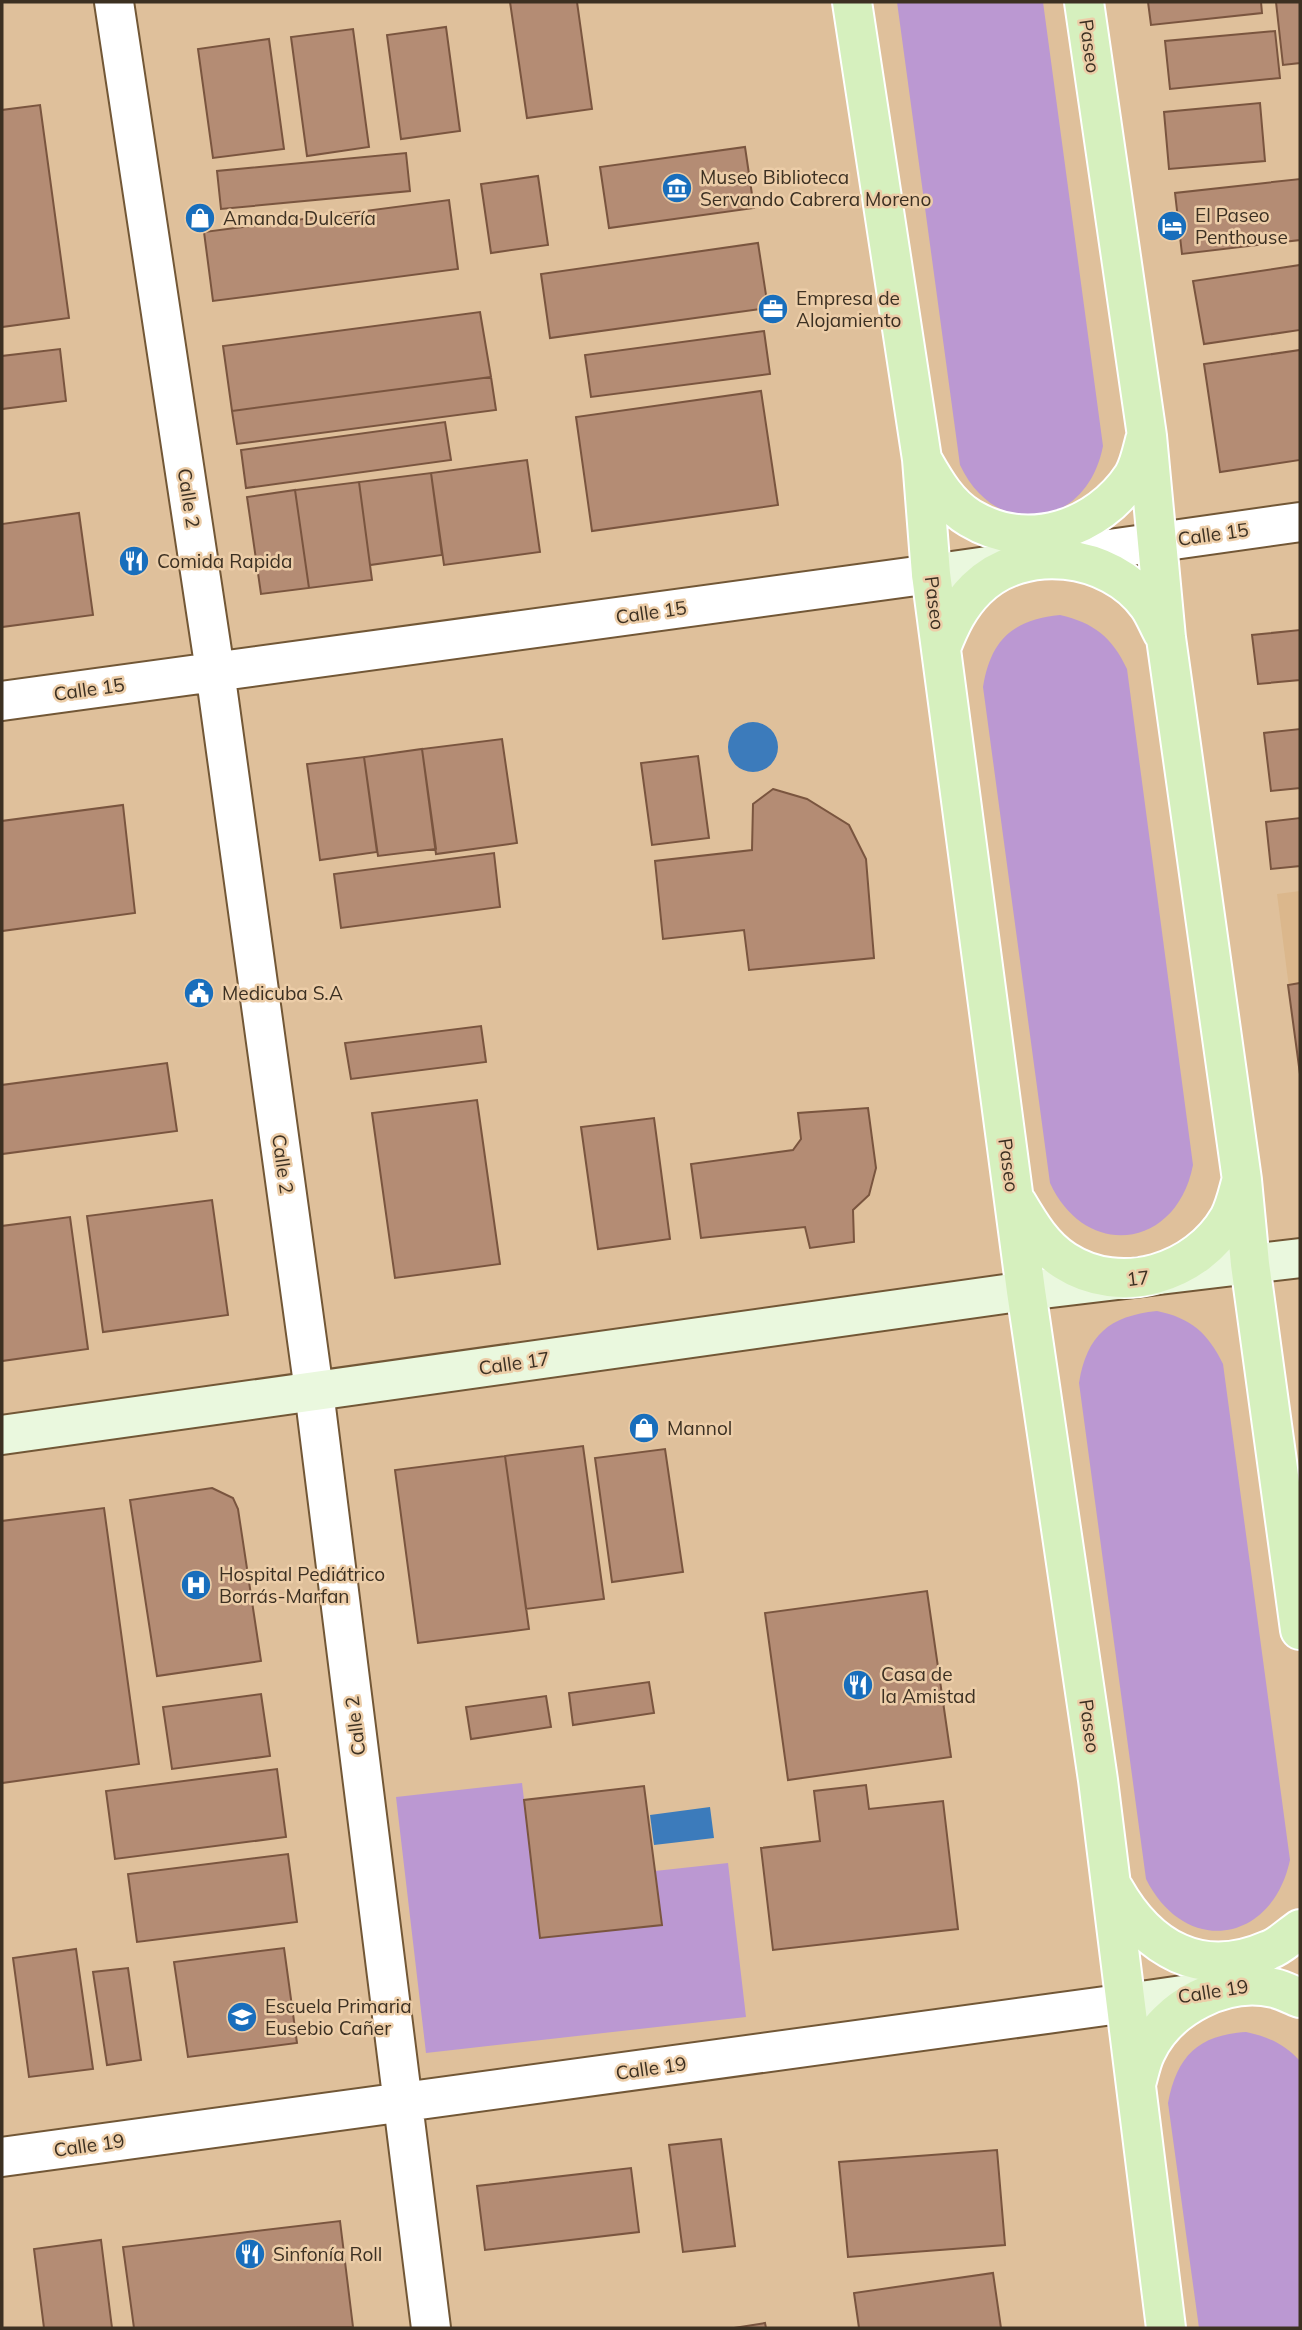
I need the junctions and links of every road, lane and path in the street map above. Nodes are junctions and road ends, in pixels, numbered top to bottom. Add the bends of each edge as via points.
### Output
1 (114, 2) edge
2 (1084, 2) edge
3 (853, 4) edge
4 (1147, 436) junction
5 (922, 459) junction
6 (1300, 522) edge
7 (1156, 542) junction
8 (1039, 559) junction
9 (931, 574) junction
10 (1166, 638) junction
11 (941, 648) junction
12 (215, 671) junction
13 (2, 701) edge
14 (1242, 1180) junction
15 (1014, 1198) junction
16 (1300, 1258) edge
17 (1250, 1264) junction
18 (1139, 1278) junction
19 (1026, 1291) junction
20 (314, 1391) junction
21 (2, 1435) edge
22 (1300, 1630) edge
23 (1111, 1885) junction
24 (1300, 1929) edge
25 (1300, 1978) edge
26 (1237, 1987) junction
27 (1300, 1998) edge
28 (1127, 2003) junction
29 (1135, 2088) junction
30 (401, 2102) junction
31 (2, 2157) edge
32 (431, 2328) edge
33 (1166, 2328) edge

1 - 12 street, Calle 2
2 - 4 main road, Paseo
3 - 5 main road, Paseo
4 - 5 main road via 1135,473 1112,503 1080,525 1036,536 1005,532 970,518 941,492
4 - 7 main road, Paseo
5 - 9 main road, Paseo
6 - 7 street, Calle 15
7 - 8 street, Calle 15
7 - 10 main road, Paseo
8 - 9 street, Calle 15
8 - 10 main road via 1085,562 1120,578 1148,604
8 - 11 main road via 1010,567 978,587 953,616
9 - 11 main road, Paseo
9 - 12 street, Calle 15
10 - 14 main road, Paseo
11 - 15 main road, Paseo
12 - 13 street, Calle 15
12 - 20 street, Calle 2
14 - 17 main road, Paseo
14 - 18 main road via 1230,1216 1208,1247 1175,1268
15 - 18 main road via 1036,1235 1065,1261 1100,1275
15 - 19 main road, Paseo
16 - 17 street
17 - 18 street, 17
17 - 22 main road, Paseo
18 - 19 street, 17
19 - 20 street, Calle 17
19 - 23 main road, Paseo
20 - 21 street, Calle 17
20 - 30 street, Calle 2
23 - 24 main road via 1130,1918 1158,1943 1195,1962 1233,1960 1269,1950
23 - 28 main road, Paseo
25 - 26 street, Calle 19
26 - 27 main road via 1273,1988
26 - 28 street, Calle 19
26 - 29 main road via 1199,1998 1168,2021 1146,2052
28 - 29 main road, Paseo
28 - 30 street, Calle 19
29 - 33 main road, Paseo
30 - 31 street, Calle 19
30 - 32 street, Calle 2

